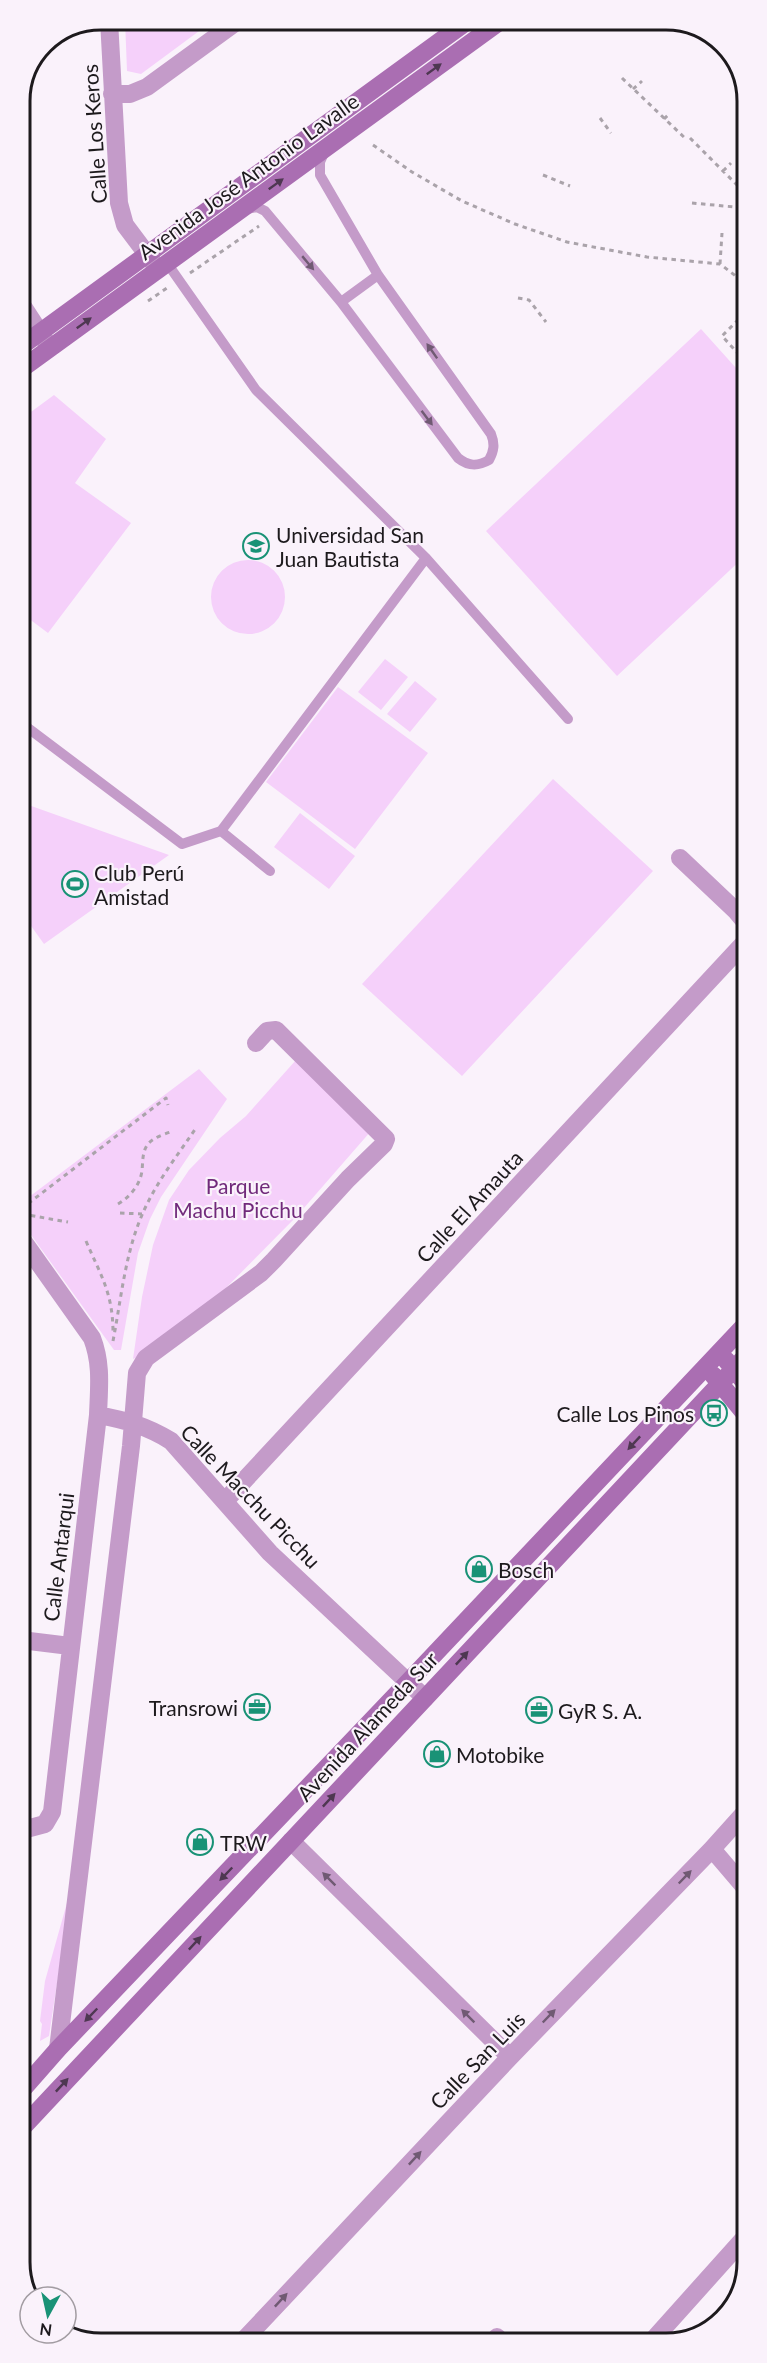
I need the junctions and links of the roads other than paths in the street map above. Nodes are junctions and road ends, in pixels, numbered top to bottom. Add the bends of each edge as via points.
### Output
1 (109, 30) edge
2 (225, 30) edge
3 (455, 30) edge
4 (488, 30) edge
5 (112, 94) junction
6 (326, 148) junction
7 (240, 210) junction
8 (146, 254) junction
9 (163, 266) junction
10 (378, 275) junction
11 (341, 302) junction
12 (30, 318) edge
13 (39, 332) junction
14 (30, 339) edge
15 (50, 348) junction
16 (30, 363) edge
17 (426, 558) junction
18 (568, 719) dead end
19 (30, 730) edge
20 (221, 831) junction
21 (680, 858) dead end
22 (270, 871) dead end
23 (737, 911) edge
24 (737, 951) edge
25 (256, 1043) dead end
26 (30, 1251) edge
27 (737, 1333) edge
28 (719, 1353) junction
29 (737, 1361) edge
30 (737, 1365) edge
31 (706, 1367) junction
32 (720, 1383) junction
33 (737, 1404) edge
34 (98, 1415) junction
35 (132, 1422) junction
36 (225, 1501) junction
37 (30, 1641) edge
38 (70, 1646) junction
39 (408, 1682) junction
40 (425, 1698) junction
41 (737, 1821) edge
42 (30, 1828) edge
43 (291, 1841) junction
44 (712, 1849) junction
45 (737, 1878) edge
46 (58, 2049) junction
47 (510, 2057) junction
48 (30, 2081) edge
49 (30, 2119) edge
50 (737, 2246) edge
51 (251, 2333) edge
52 (659, 2333) edge

1 - 5 street, Calle Los Keros
2 - 5 street via 147,87 130,94
3 - 8 main road, Avenida José Antonio Lavalle
6 -> 4 main road, Avenida José Antonio Lavalle
5 - 8 street, Calle Los Keros via 119,203 126,225
7 -> 6 main road, Avenida José Antonio Lavalle
6 - 10 lane via 320,174
7 - 9 main road, Avenida José Antonio Lavalle
7 -> 11 lane via 257,207 265,211
8 - 9 street, Calle Los Keros
8 - 13 main road, Avenida José Antonio Lavalle
15 -> 9 main road, Avenida José Antonio Lavalle
9 - 17 lane via 256,390
10 - 11 lane
11 -> 10 lane via 458,458 474,466 489,460 494,452 491,434
12 - 13 street
13 - 14 main road, Avenida José Antonio Lavalle
13 - 15 street
15 - 16 main road, Avenida José Antonio Lavalle
17 - 18 lane
17 - 20 lane
19 - 20 lane via 182,844
20 - 22 lane
21 - 23 street
24 - 36 street, Calle El Amauta
25 - 35 street via 267,1031 276,1030 386,1139 261,1273 146,1358 137,1373
26 - 34 street via 92,1338 99,1356
27 - 28 main road, Avenida Alameda Sur
28 - 29 main road
28 - 31 main road, Avenida Alameda Sur
30 - 32 main road, Avenida Alameda Sur
31 - 32 main road
31 -> 39 main road, Avenida Alameda Sur
32 - 33 main road
40 -> 32 main road, Avenida Alameda Sur
34 - 35 street, Calle Macchu Picchu
34 - 38 street, Calle Antarqui
35 - 36 street, Calle Macchu Picchu via 171,1441
35 - 46 street
36 - 39 street, Calle Macchu Picchu via 270,1552
37 - 38 street
38 - 42 street, Calle Antarqui via 52,1812 45,1824
39 - 40 street, Calle Macchu Picchu
39 -> 46 main road, Avenida Alameda Sur
43 -> 40 main road, Avenida Alameda Sur
41 - 44 street, Calle San Luis
47 -> 43 street
49 -> 43 main road, Avenida Alameda Sur
44 - 45 street
47 -> 44 street, Calle San Luis
46 - 48 main road, Avenida Alameda Sur
51 -> 47 street, Calle San Luis
50 - 52 street

